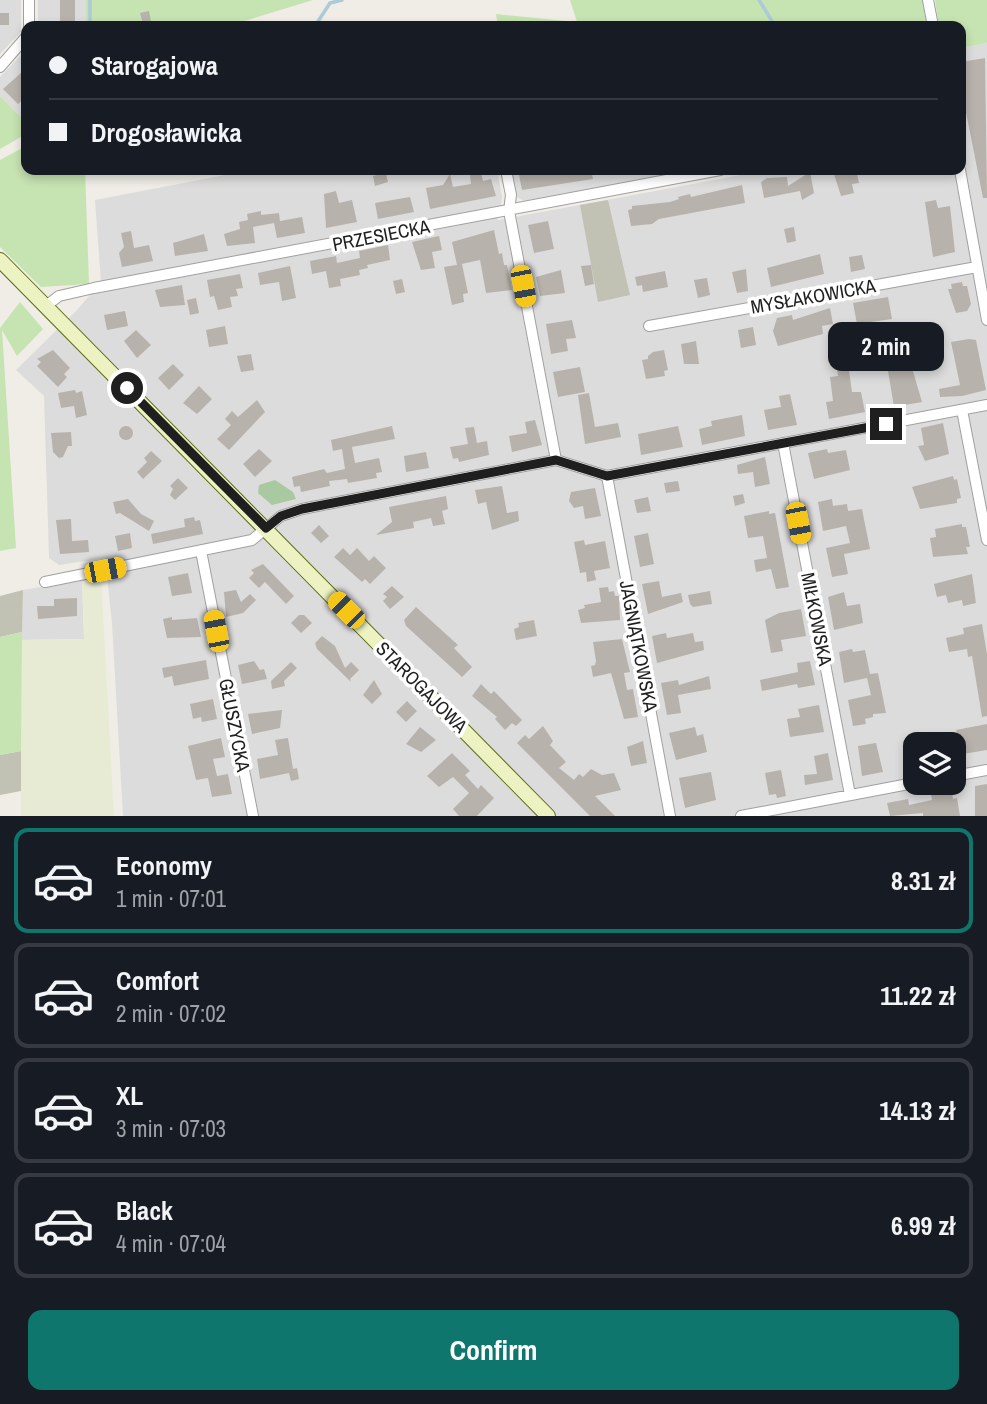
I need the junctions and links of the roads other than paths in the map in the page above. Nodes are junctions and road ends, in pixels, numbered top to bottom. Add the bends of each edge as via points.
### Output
1 (29, 0) edge
2 (928, 0) edge
3 (29, 21) edge
4 (932, 21) edge
5 (21, 43) edge
6 (0, 66) edge
7 (507, 175) edge
8 (694, 175) edge
9 (961, 175) edge
10 (509, 211) junction
11 (0, 260) edge
12 (977, 267) junction
13 (46, 306) junction
14 (987, 320) edge
15 (649, 326) dead end
16 (987, 407) edge
17 (962, 410) junction
18 (783, 443) junction
19 (556, 460) junction
20 (607, 476) junction
21 (266, 528) junction
22 (987, 540) edge
23 (201, 551) junction
24 (45, 582) dead end
25 (987, 770) edge
26 (966, 774) edge
27 (903, 785) edge
28 (850, 795) junction
29 (253, 816) edge
30 (548, 816) edge
31 (670, 816) edge
32 (741, 816) edge

1 - 3 street
2 - 4 street
5 - 6 street
7 - 10 street
8 - 10 street, PRZESIECKA
9 - 12 street
10 - 13 street, PRZESIECKA via 94,288 59,296
10 - 19 street
11 - 13 street, STAROGAJOWA
12 - 14 street
12 - 15 street, MYSŁAKOWICKA
13 - 21 street, STAROGAJOWA
16 - 17 street
17 - 18 street
17 - 22 street
18 - 20 street
18 - 28 street, MIŁKOWSKA
19 - 20 street
19 - 21 street via 302,509 281,516
20 - 31 street, JAGNIĄTKOWSKA
21 - 23 street via 252,540
21 - 30 street, STAROGAJOWA
23 - 24 street
23 - 29 street, GŁUSZYCKA
25 - 26 street
27 - 28 street
28 - 32 street

